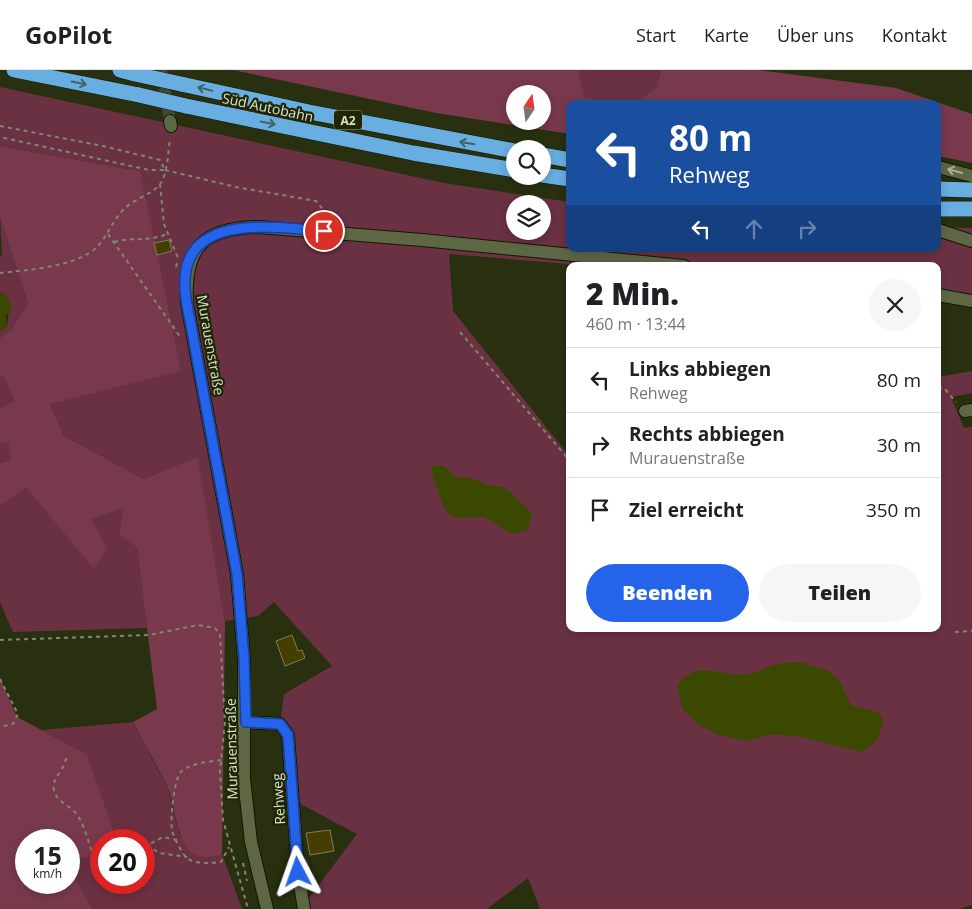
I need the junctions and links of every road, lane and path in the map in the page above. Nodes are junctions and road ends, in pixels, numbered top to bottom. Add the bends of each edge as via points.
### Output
1 (14, 70) edge
2 (120, 70) edge
3 (171, 123) tunnel mouth
4 (0, 126) edge
5 (0, 136) edge
6 (506, 149) edge
7 (551, 157) edge
8 (566, 159) edge
9 (941, 168) edge
10 (506, 169) edge
11 (165, 170) junction
12 (551, 176) edge
13 (972, 176) edge
14 (566, 178) edge
15 (160, 184) junction
16 (941, 190) edge
17 (972, 190) edge
18 (941, 209) edge
19 (972, 210) edge
20 (324, 231) junction
21 (941, 231) edge
22 (108, 234) junction
23 (168, 234) junction
24 (972, 241) edge
25 (114, 242) junction
26 (188, 262) junction
27 (643, 262) edge
28 (0, 273) edge
29 (941, 296) edge
30 (972, 301) edge
31 (460, 332) dead end
32 (181, 339) dead end
33 (941, 388) edge
34 (968, 411) edge
35 (566, 456) edge
36 (972, 631) edge
37 (955, 632) dead end
38 (0, 640) edge
39 (0, 679) edge
40 (225, 722) junction
41 (239, 722) junction
42 (0, 727) edge
43 (66, 758) dead end
44 (221, 760) junction
45 (177, 840) junction
46 (155, 841) edge
47 (90, 847) edge
48 (229, 847) junction
49 (155, 850) edge
50 (187, 858) junction
51 (248, 909) edge
52 (267, 909) edge
53 (304, 909) edge

1 -> 10 highway, Süd Autobahn / A2, bridge via 404,152
6 -> 2 highway, Süd Autobahn / A2, bridge via 309,112
3 - 11 path
4 - 11 path via 138,153 160,160
5 - 11 path via 149,170
7 - 8 highway
13 -> 9 street
11 - 15 path
11 - 20 path via 316,201 327,214
12 - 14 highway
15 - 22 path via 131,202 118,215
15 - 23 path via 161,211
16 - 17 highway
18 - 19 highway
20 - 26 street via 234,227 202,242
20 - 27 street
21 - 24 street
22 - 25 path
22 - 28 path via 96,248 74,261
23 - 25 path via 154,240 125,238
23 - 26 path via 178,259
25 - 32 path
26 - 41 street, Murauenstraße via 185,278 187,303 237,574 244,659
29 - 30 street
31 - 35 path
33 - 34 path
36 - 37 path
38 - 40 path via 149,635 198,625 215,628 220,635
39 - 42 path via 18,714 13,724
40 - 41 path
40 - 44 path
41 - 52 street, Murauenstraße via 251,842
41 - 53 street, Rehweg via 280,724 288,735 298,872
43 - 47 path via 55,780 54,791 77,814
44 - 45 path via 204,763 179,774 172,832
44 - 48 path via 223,820
45 - 46 path via 163,837
45 - 50 path
48 - 50 path via 221,862 204,864
48 - 51 path
49 - 50 path

